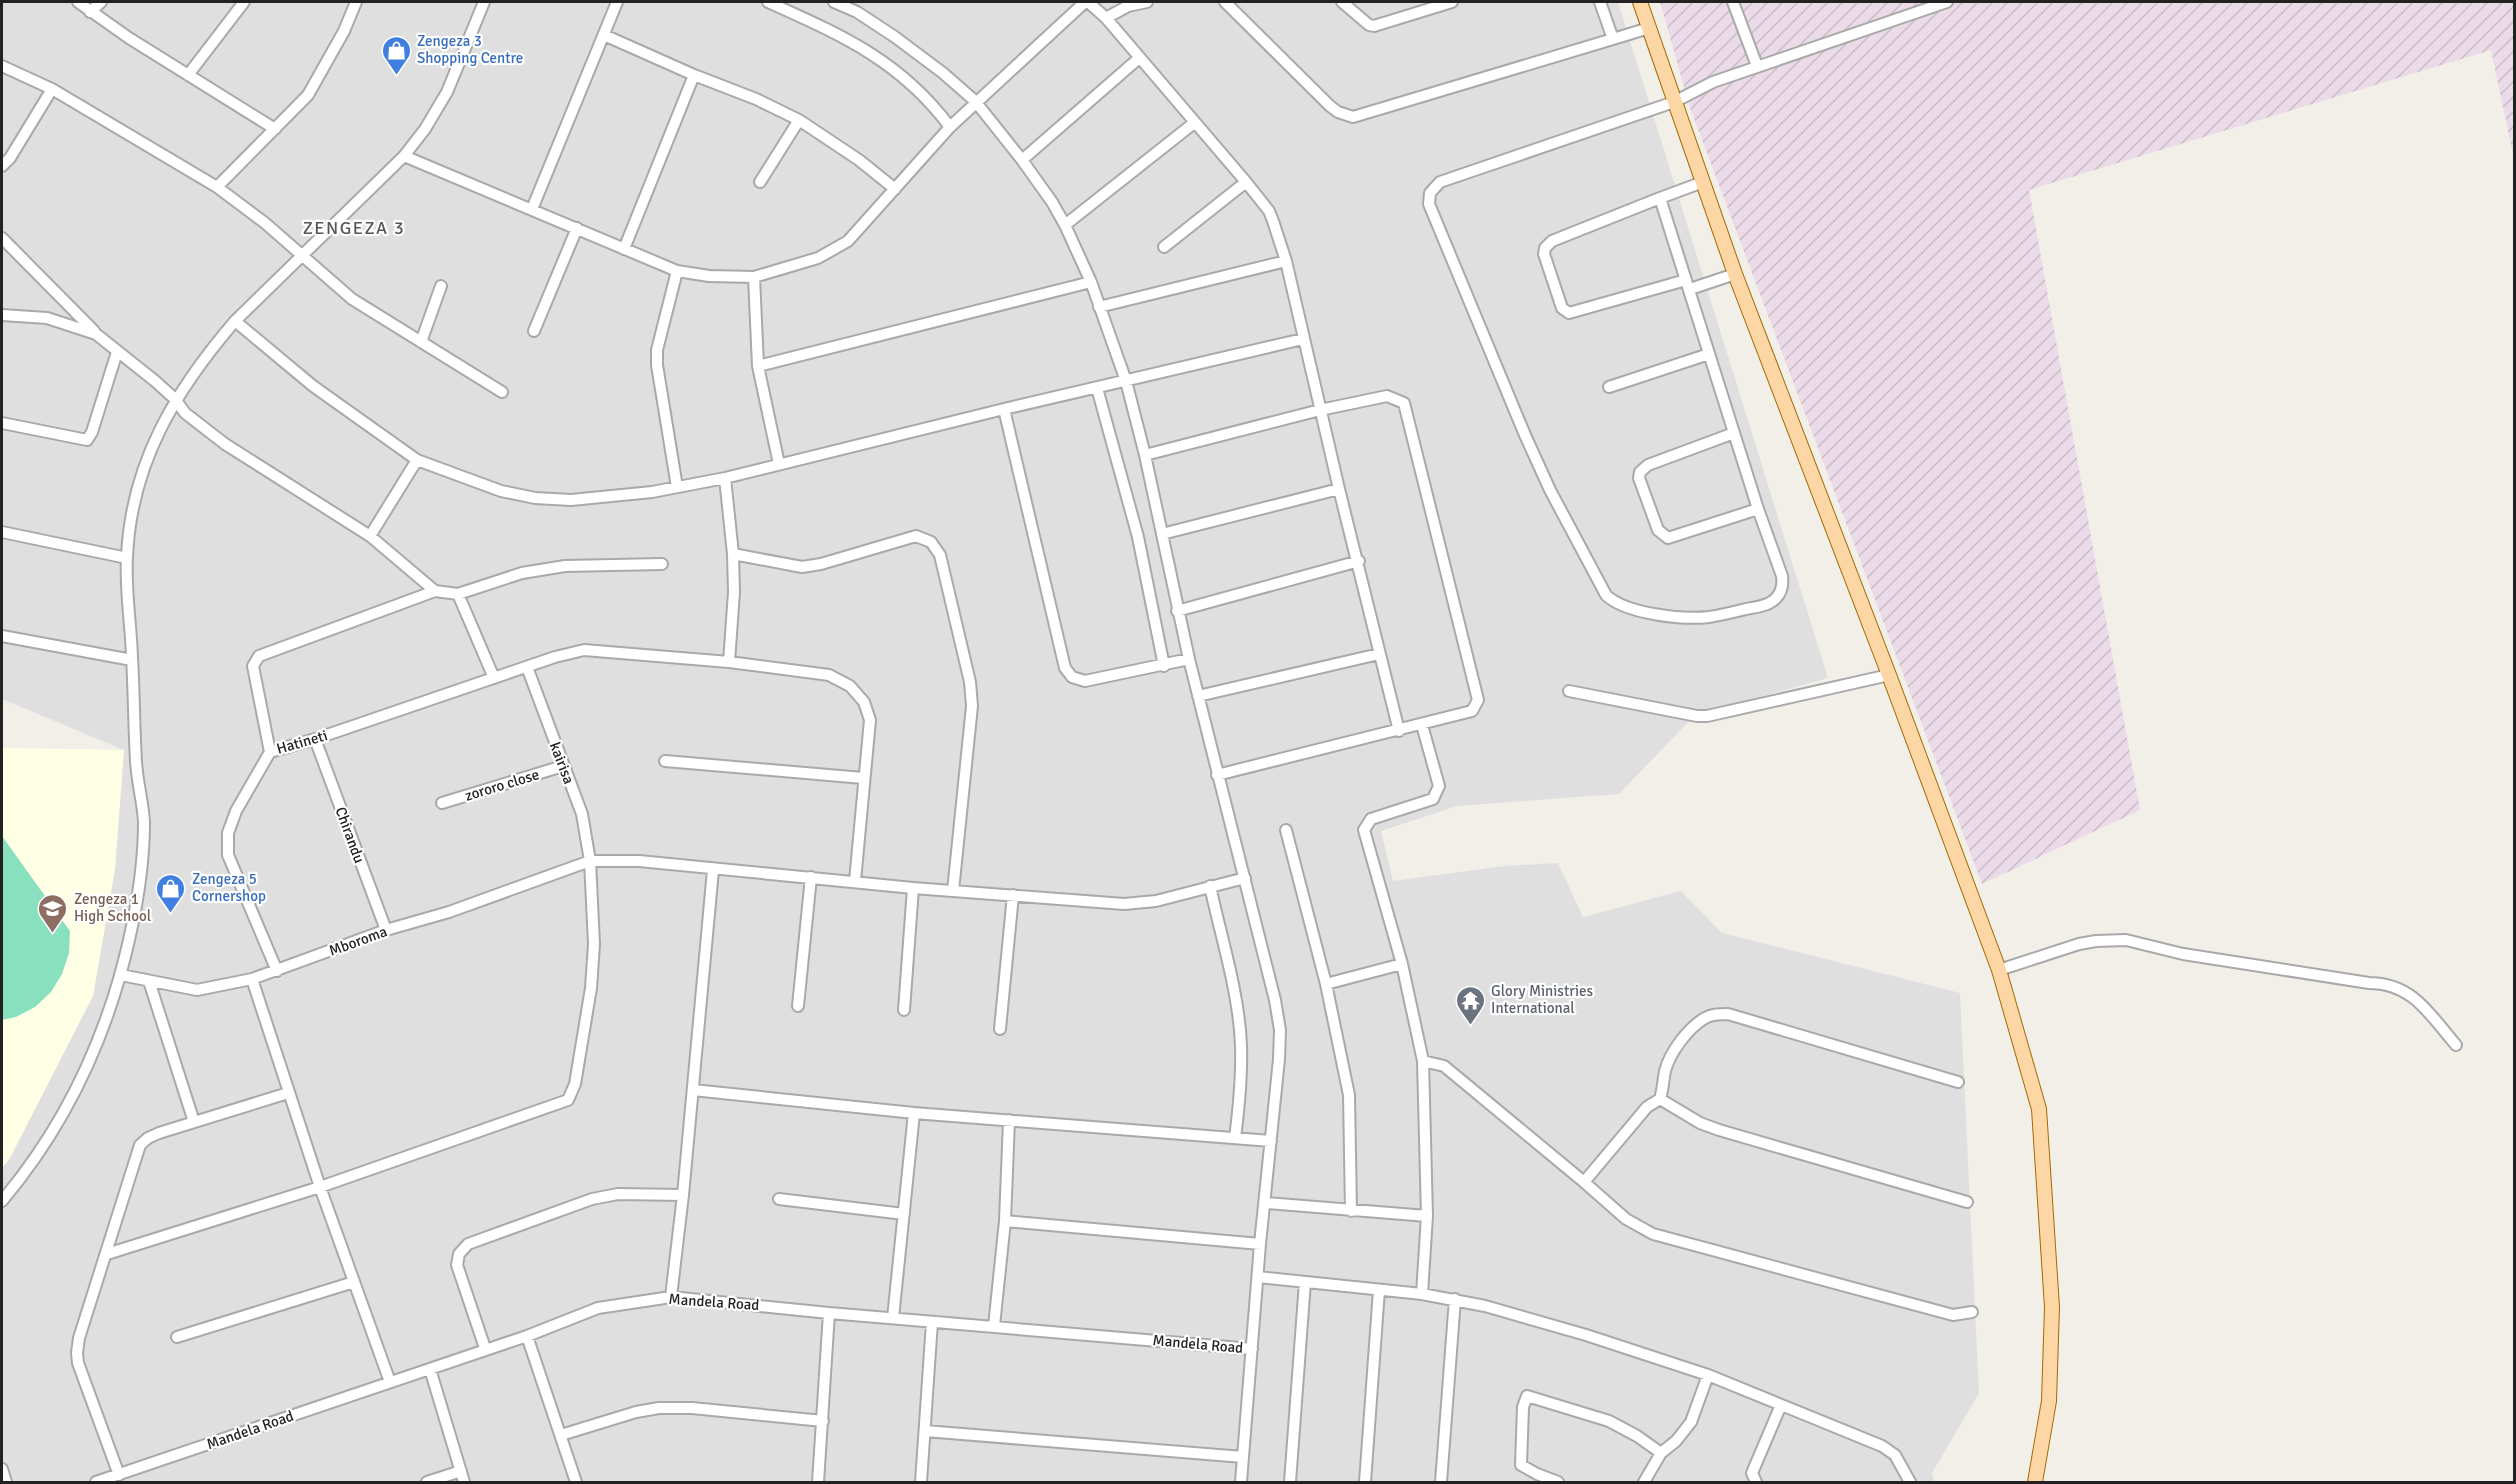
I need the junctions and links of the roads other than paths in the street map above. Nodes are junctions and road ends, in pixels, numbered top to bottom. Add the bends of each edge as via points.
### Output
1 (78, 2) edge
2 (101, 2) edge
3 (244, 2) edge
4 (356, 2) edge
5 (484, 2) edge
6 (617, 2) edge
7 (768, 2) edge
8 (834, 2) edge
9 (1087, 2) edge
10 (1147, 2) edge
11 (1225, 2) edge
12 (1342, 2) edge
13 (1452, 2) edge
14 (1600, 2) edge
15 (1640, 2) edge
16 (1733, 2) edge
17 (1947, 2) edge
18 (90, 12) junction
19 (1106, 18) junction
20 (1649, 28) junction
21 (604, 35) junction
22 (1612, 39) junction
23 (1138, 58) junction
24 (2, 66) edge
25 (1757, 66) junction
26 (188, 75) junction
27 (694, 75) junction
28 (52, 89) junction
29 (975, 101) junction
30 (1674, 102) junction
31 (799, 120) junction
32 (1194, 123) junction
33 (950, 127) junction
34 (275, 129) junction
35 (404, 156) junction
36 (1022, 160) junction
37 (2, 166) edge
38 (760, 182) dead end
39 (1246, 182) junction
40 (1703, 182) junction
41 (217, 187) junction
42 (895, 189) junction
43 (1660, 198) junction
44 (532, 209) junction
45 (1065, 225) junction
46 (577, 228) junction
47 (2, 238) edge
48 (1164, 247) dead end
49 (624, 249) junction
50 (302, 257) junction
51 (1286, 261) junction
52 (677, 272) junction
53 (1735, 274) junction
54 (754, 277) junction
55 (1090, 282) junction
56 (1688, 284) junction
57 (441, 286) dead end
58 (1099, 307) junction
59 (2, 315) edge
60 (235, 321) junction
61 (534, 331) dead end
62 (96, 334) junction
63 (1303, 339) junction
64 (421, 342) junction
65 (117, 352) junction
66 (1709, 354) junction
67 (758, 366) junction
68 (1126, 381) junction
69 (1609, 387) dead end
70 (1097, 388) junction
71 (502, 392) dead end
72 (175, 399) junction
73 (1005, 409) junction
74 (1320, 410) junction
75 (2, 423) edge
76 (1734, 433) junction
77 (1145, 455) junction
78 (417, 460) junction
79 (779, 464) junction
80 (725, 478) junction
81 (677, 487) junction
82 (1339, 489) junction
83 (1758, 509) junction
84 (2, 532) edge
85 (1162, 534) junction
86 (370, 536) junction
87 (733, 554) junction
88 (127, 558) junction
89 (1359, 561) junction
90 (662, 564) dead end
91 (435, 591) junction
92 (458, 594) junction
93 (1177, 611) junction
94 (2, 636) edge
95 (1379, 654) junction
96 (1189, 659) junction
97 (132, 660) junction
98 (729, 662) junction
99 (1164, 666) junction
100 (527, 667) junction
101 (1889, 675) junction
102 (494, 678) junction
103 (1569, 691) dead end
104 (1198, 696) junction
105 (1422, 725) junction
106 (1399, 731) junction
107 (315, 740) junction
108 (270, 752) junction
109 (665, 761) dead end
110 (563, 766) junction
111 (1218, 775) junction
112 (863, 778) junction
113 (442, 803) dead end
114 (1286, 831) dead end
115 (590, 861) junction
116 (713, 870) junction
117 (811, 877) junction
118 (1245, 878) junction
119 (855, 881) junction
120 (1210, 886) junction
121 (913, 888) junction
122 (953, 891) junction
123 (1013, 895) junction
124 (386, 930) junction
125 (1402, 964) junction
126 (1999, 970) junction
127 (277, 972) junction
128 (121, 975) junction
129 (252, 979) junction
130 (149, 981) junction
131 (1326, 984) junction
132 (798, 1006) dead end
133 (904, 1010) dead end
134 (1000, 1029) dead end
135 (2456, 1046) dead end
136 (1423, 1061) junction
137 (1958, 1082) dead end
138 (693, 1090) junction
139 (288, 1093) junction
140 (1660, 1099) junction
141 (914, 1113) junction
142 (1009, 1120) junction
143 (194, 1122) junction
144 (1235, 1137) junction
145 (1271, 1141) junction
146 (1584, 1182) junction
147 (320, 1187) junction
148 (683, 1194) junction
149 (779, 1199) dead end
150 (2, 1201) edge
151 (1966, 1202) dead end
152 (1266, 1203) junction
153 (1351, 1211) junction
154 (904, 1214) junction
155 (1427, 1216) junction
156 (1005, 1221) junction
157 (1260, 1244) junction
158 (106, 1254) junction
159 (1258, 1277) junction
160 (354, 1282) junction
161 (1305, 1282) junction
162 (1379, 1290) junction
163 (1422, 1294) junction
164 (671, 1297) junction
165 (1455, 1299) junction
166 (1972, 1312) dead end
167 (829, 1313) junction
168 (893, 1318) junction
169 (932, 1322) junction
170 (994, 1326) junction
171 (527, 1336) junction
172 (177, 1337) dead end
173 (485, 1348) junction
174 (1252, 1349) junction
175 (430, 1369) junction
176 (1708, 1375) junction
177 (390, 1382) junction
178 (1781, 1405) junction
179 (823, 1420) junction
180 (925, 1431) junction
181 (561, 1435) junction
182 (1661, 1453) junction
183 (1243, 1457) junction
184 (2, 1469) edge
185 (460, 1471) junction
186 (118, 1475) junction
187 (6, 1482) edge
188 (96, 1482) edge
189 (427, 1482) edge
190 (464, 1482) edge
191 (576, 1482) edge
192 (818, 1482) edge
193 (921, 1482) edge
194 (1241, 1482) edge
195 (1290, 1482) edge
196 (1365, 1482) edge
197 (1442, 1482) edge
198 (1555, 1482) edge
199 (1644, 1482) edge
200 (1756, 1482) edge
201 (1910, 1482) edge
202 (2035, 1482) edge

1 - 18 street
2 - 18 street
3 - 26 street
4 - 34 street via 308,95
5 - 35 street via 447,92
6 - 21 street
7 - 33 street via 841,35 880,58 931,102
8 - 29 street via 896,37
9 - 19 street
9 - 29 street
10 - 19 street via 1128,6
11 - 22 street via 1330,106 1353,117
12 - 13 street via 1374,26
14 - 22 street
15 - 20 main road
16 - 25 street
17 - 25 street
18 - 26 street
19 - 23 street
20 - 22 street
20 - 30 main road
21 - 27 street
21 - 44 street
23 - 32 street
23 - 36 street
24 - 28 street
25 - 30 street
26 - 34 street
27 - 31 street
27 - 49 street
28 - 37 street
28 - 41 street
29 - 33 street
29 - 36 street
30 - 40 main road
30 - 83 street via 1440,182 1430,193 1429,204 1525,435 1611,600 1641,611 1708,617 1767,604 1783,587 1782,576
31 - 38 street
31 - 42 street
32 - 39 street
32 - 45 street
33 - 42 street
34 - 41 street
35 - 44 street
35 - 50 street
36 - 45 street
39 - 48 street
39 - 51 street via 1269,211
40 - 43 street
40 - 53 main road
41 - 50 street
42 - 54 street via 860,230 835,250
43 - 56 street
43 - 56 street via 1552,241 1545,248 1548,265 1562,308 1569,313
44 - 46 street
45 - 55 street
46 - 49 street
46 - 61 street
47 - 62 street
49 - 52 street
50 - 60 street
50 - 64 street via 352,299
51 - 58 street
51 - 63 street
52 - 54 street
52 - 81 street via 657,350
53 - 56 street
53 - 101 main road
54 - 67 street
55 - 58 street
55 - 67 street
56 - 66 street
57 - 64 street
58 - 68 street
59 - 62 street via 47,318
60 - 72 street
60 - 78 street via 313,386
62 - 65 street
63 - 68 street
63 - 74 street
64 - 71 street
65 - 72 street
65 - 75 street via 87,440
66 - 69 street
66 - 76 street
67 - 79 street
68 - 70 street
68 - 77 street
70 - 73 street
70 - 99 street via 1138,537
72 - 86 street via 184,413 225,444
72 - 88 street via 160,426 142,475
73 - 79 street
73 - 99 street via 1065,668 1072,677 1085,681
74 - 77 street
74 - 82 street
74 - 105 street via 1387,396 1404,403 1478,700 1473,711
76 - 83 street
76 - 83 street via 1648,465 1639,478 1658,530 1668,538
77 - 85 street
78 - 81 street via 501,491 535,498 571,500
78 - 86 street
79 - 80 street
80 - 81 street
80 - 87 street
82 - 85 street
82 - 89 street
84 - 88 street
85 - 93 street
86 - 91 street
87 - 98 street
87 - 122 street via 802,567 916,536 931,542 940,555 970,682 972,706
88 - 97 street
89 - 93 street
89 - 95 street
90 - 92 street via 543,568
91 - 92 street
91 - 108 street via 259,656 253,666
92 - 102 street
93 - 96 street
94 - 97 street
95 - 104 street
95 - 106 street
96 - 99 street
96 - 104 street
97 - 128 street via 136,762 144,821 138,903
98 - 100 street, Hatineti via 584,650
98 - 112 street, Hatineti via 829,675 850,686 864,702 870,720
100 - 102 street, Hatineti
100 - 110 street, kairisa
101 - 103 street via 1707,716
101 - 126 main road
102 - 107 street, Hatineti
104 - 111 street
105 - 106 street
105 - 125 street via 1439,786 1436,795 1371,819 1364,830
106 - 111 street
107 - 108 street, Hatineti
107 - 124 street, Chirandu
108 - 127 street, Hatineti via 236,811 228,833 228,855
109 - 112 street
110 - 113 street, zororo close
110 - 115 street, kairisa via 582,814
111 - 118 street
112 - 119 street, Hatineti
114 - 131 street
115 - 116 street, Mboroma via 639,861
115 - 124 street, Mboroma via 449,912
115 - 147 street, kairisa via 594,902 591,988 575,1084 568,1100
116 - 117 street, Mboroma
116 - 138 street
117 - 119 street, Mboroma
117 - 132 street
118 - 120 street, Mboroma
118 - 145 street via 1280,1030
119 - 121 street, Mboroma
120 - 123 street, Mboroma via 1139,904
120 - 144 street via 1241,1043
121 - 122 street, Mboroma
121 - 133 street
122 - 123 street, Mboroma
123 - 134 street
124 - 127 street, Mboroma
125 - 131 street
125 - 136 street
126 - 135 street via 2088,942 2142,942 2183,954 2389,984 2418,1001
126 - 202 main road via 2039,1108 2052,1307 2049,1401
127 - 129 street, Mboroma
128 - 130 street, Mboroma
128 - 150 street via 104,1030 81,1082 33,1162
129 - 130 street, Mboroma via 196,990
129 - 139 street
130 - 143 street
131 - 153 street via 1349,1095
136 - 146 street via 1444,1066
136 - 155 street
137 - 140 street via 1728,1014 1715,1014 1704,1018 1675,1050 1665,1070
138 - 141 street
138 - 148 street
139 - 143 street
139 - 147 street
140 - 146 street via 1647,1107
140 - 151 street via 1719,1130
141 - 142 street
141 - 154 street
142 - 144 street
142 - 156 street
143 - 158 street via 148,1138 140,1145
144 - 145 street
145 - 152 street
146 - 166 street via 1626,1219 1653,1234 1953,1315
147 - 158 street
147 - 160 street
148 - 164 street
148 - 173 street via 618,1194 592,1199 468,1244 459,1254 457,1265
149 - 154 street
152 - 153 street
152 - 157 street
153 - 155 street
154 - 168 street
155 - 163 street
156 - 157 street
156 - 170 street
157 - 159 street
158 - 186 street via 77,1353
159 - 161 street
159 - 174 street
160 - 172 street
160 - 177 street
161 - 162 street
161 - 195 street
162 - 163 street
162 - 196 street
163 - 165 street
164 - 167 street, Mandela Road
164 - 171 street, Mandela Road via 598,1308
165 - 176 street via 1586,1335
165 - 197 street
167 - 168 street, Mandela Road
167 - 179 street
168 - 169 street, Mandela Road
169 - 170 street, Mandela Road
169 - 180 street
170 - 174 street, Mandela Road
171 - 173 street, Mandela Road
171 - 181 street
173 - 175 street, Mandela Road
174 - 183 street
175 - 177 street, Mandela Road
175 - 185 street
176 - 178 street
176 - 182 street via 1691,1422
177 - 186 street, Mandela Road
178 - 200 street via 1752,1473
178 - 201 street via 1889,1450
179 - 181 street via 659,1408
179 - 192 street
180 - 183 street
180 - 193 street
181 - 191 street
182 - 198 street via 1609,1421 1527,1396 1523,1407 1521,1465
182 - 199 street
183 - 194 street
184 - 187 street
185 - 189 street
185 - 190 street
186 - 188 street, Mandela Road

